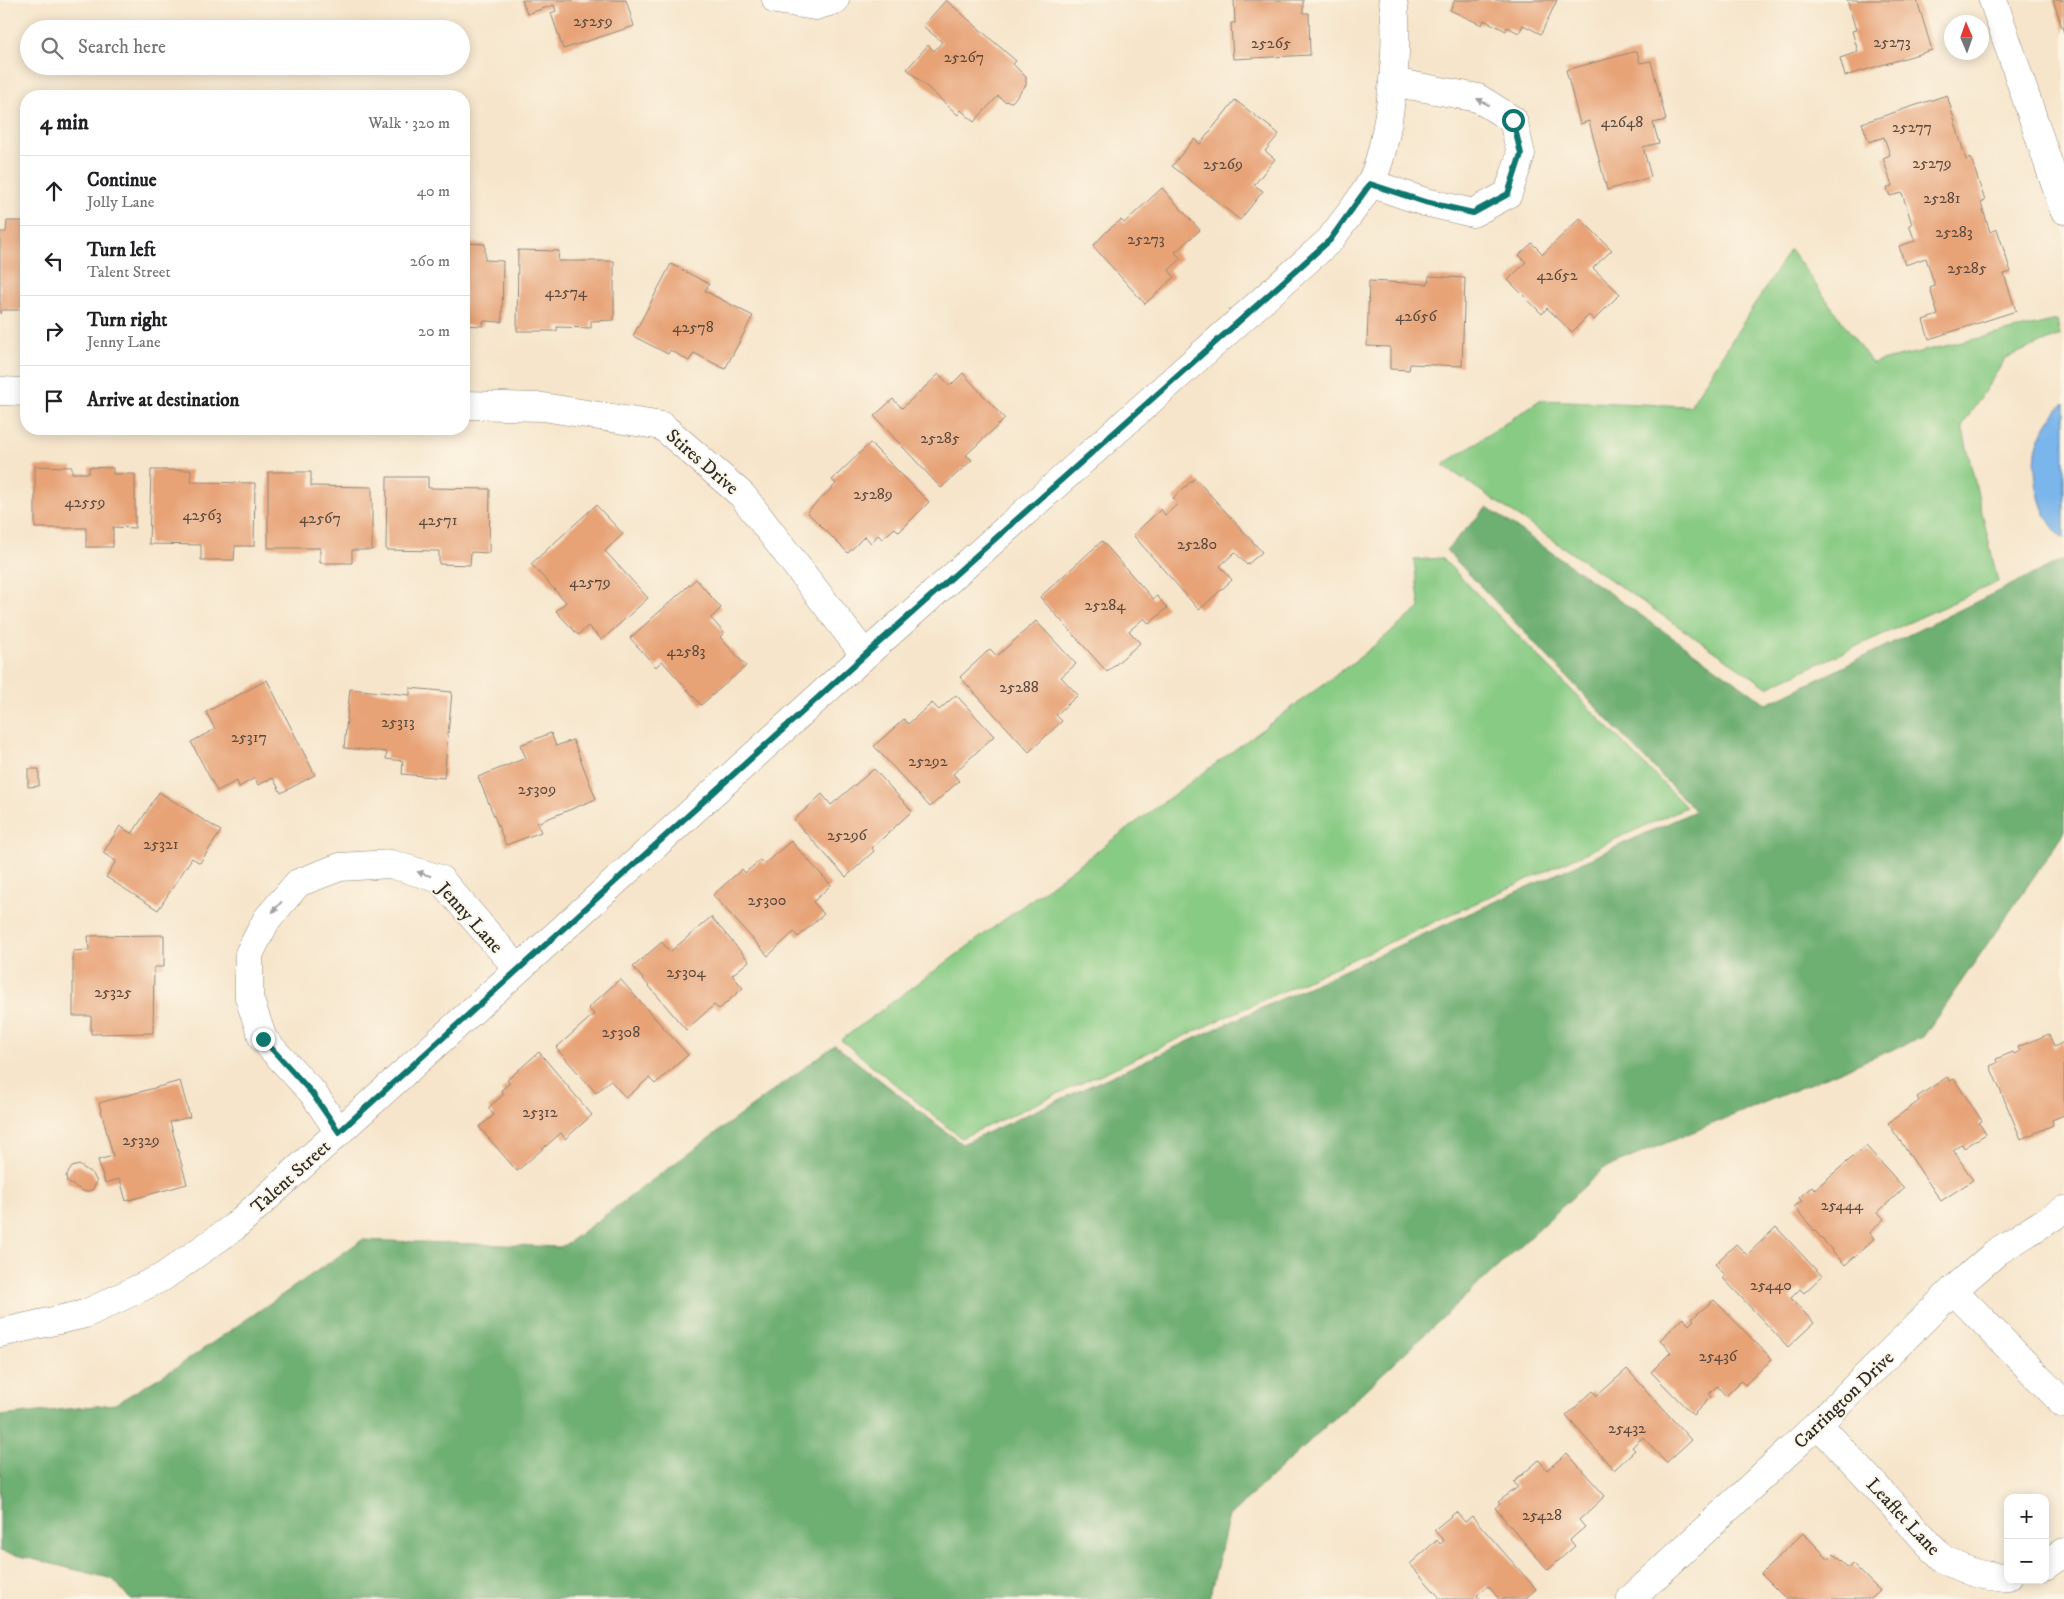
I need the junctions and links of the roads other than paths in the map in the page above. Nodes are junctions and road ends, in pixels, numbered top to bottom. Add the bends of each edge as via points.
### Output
1 (776, 0) edge
2 (835, 0) edge
3 (1393, 0) edge
4 (1993, 0) edge
5 (1393, 82) junction
6 (1370, 184) junction
7 (2064, 210) edge
8 (0, 391) edge
9 (20, 392) edge
10 (470, 405) edge
11 (865, 655) junction
12 (518, 969) junction
13 (339, 1132) junction
14 (2064, 1210) edge
15 (1953, 1290) junction
16 (0, 1333) edge
17 (2064, 1404) edge
18 (1818, 1424) junction
19 (2064, 1552) edge
20 (2049, 1563) edge
21 (2004, 1577) edge
22 (1631, 1599) edge

1 - 2 street via 815,6
3 - 5 street, Talent Street
4 - 7 street
5 - 6 street, Talent Street via 1381,151
6 -> 5 street via 1473,213 1508,194 1521,154 1513,120 1478,98
6 - 11 street, Talent Street via 1330,240
8 - 9 street
10 - 11 street, Stires Drive via 544,407 662,426 742,495
11 - 12 street, Talent Street
12 - 13 street, Talent Street
12 -> 13 street, Jenny Lane via 440,879 391,864 340,867 298,883 267,919 249,954 248,998 263,1039 312,1093
13 - 16 street, Talent Street via 234,1227 162,1277 85,1314
14 - 15 street, Carrington Drive via 1998,1251
15 - 17 street
15 - 18 street, Carrington Drive
18 - 21 street, Leaflet Lane via 1943,1559 1968,1572 1995,1578
18 - 22 street, Carrington Drive
19 - 20 street

